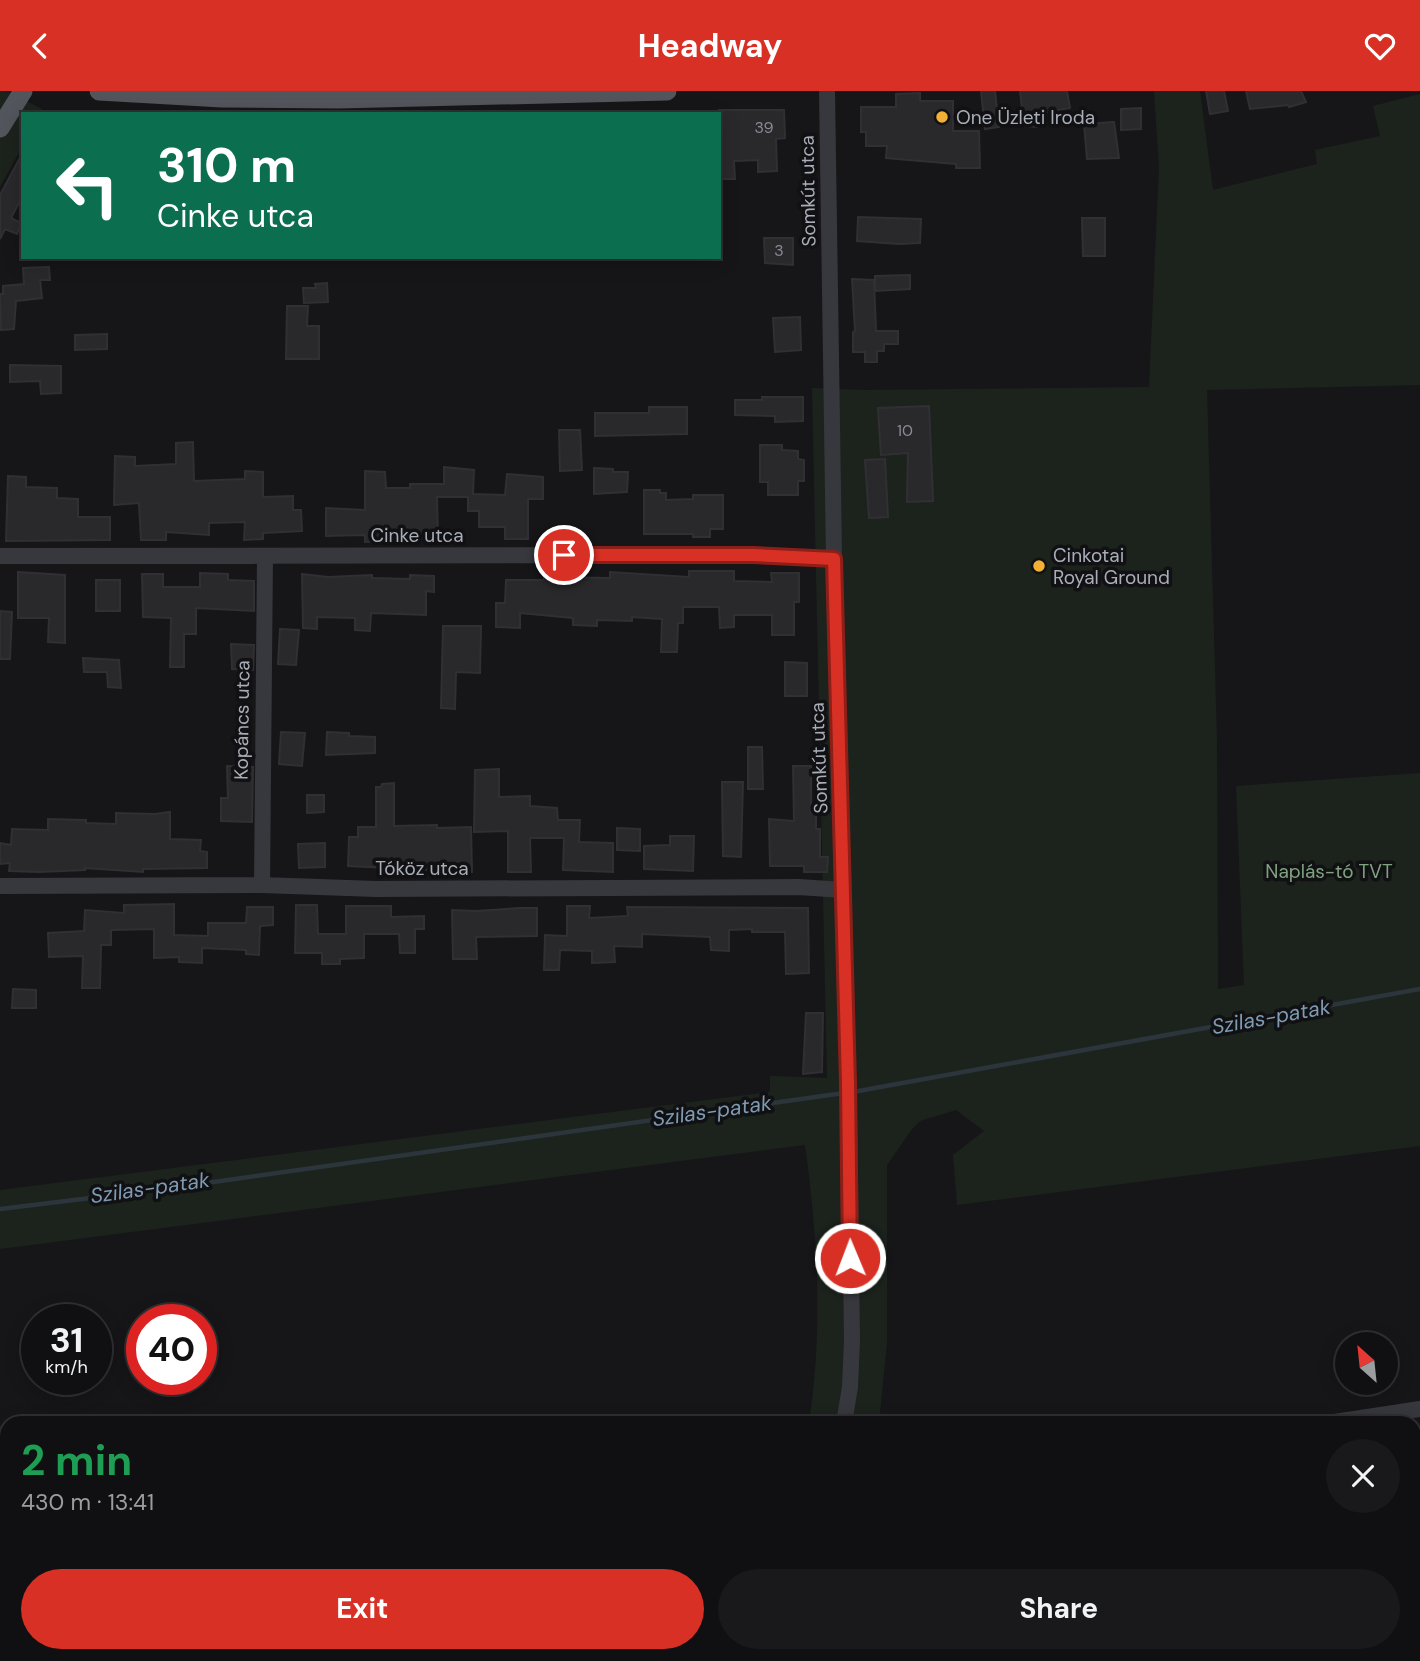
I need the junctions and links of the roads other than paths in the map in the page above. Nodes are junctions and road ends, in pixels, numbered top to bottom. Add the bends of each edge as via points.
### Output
1 (23, 91) edge
2 (99, 91) edge
3 (667, 91) edge
4 (827, 91) edge
5 (0, 128) edge
6 (265, 556) junction
7 (0, 557) edge
8 (834, 559) junction
9 (262, 885) junction
10 (0, 886) edge
11 (843, 890) junction
12 (1420, 1409) edge
13 (845, 1416) edge
14 (1374, 1416) edge

1 - 5 main road
2 - 3 main road via 222,99
4 - 8 street, Somkút utca
6 - 7 street, Cinke utca
6 - 8 street, Cinke utca via 753,555
6 - 9 street, Kopáncs utca
8 - 11 street, Somkút utca
9 - 10 street, Tóköz utca
9 - 11 street, Tóköz utca
11 - 13 street, Somkút utca via 852,1340
12 - 14 street

